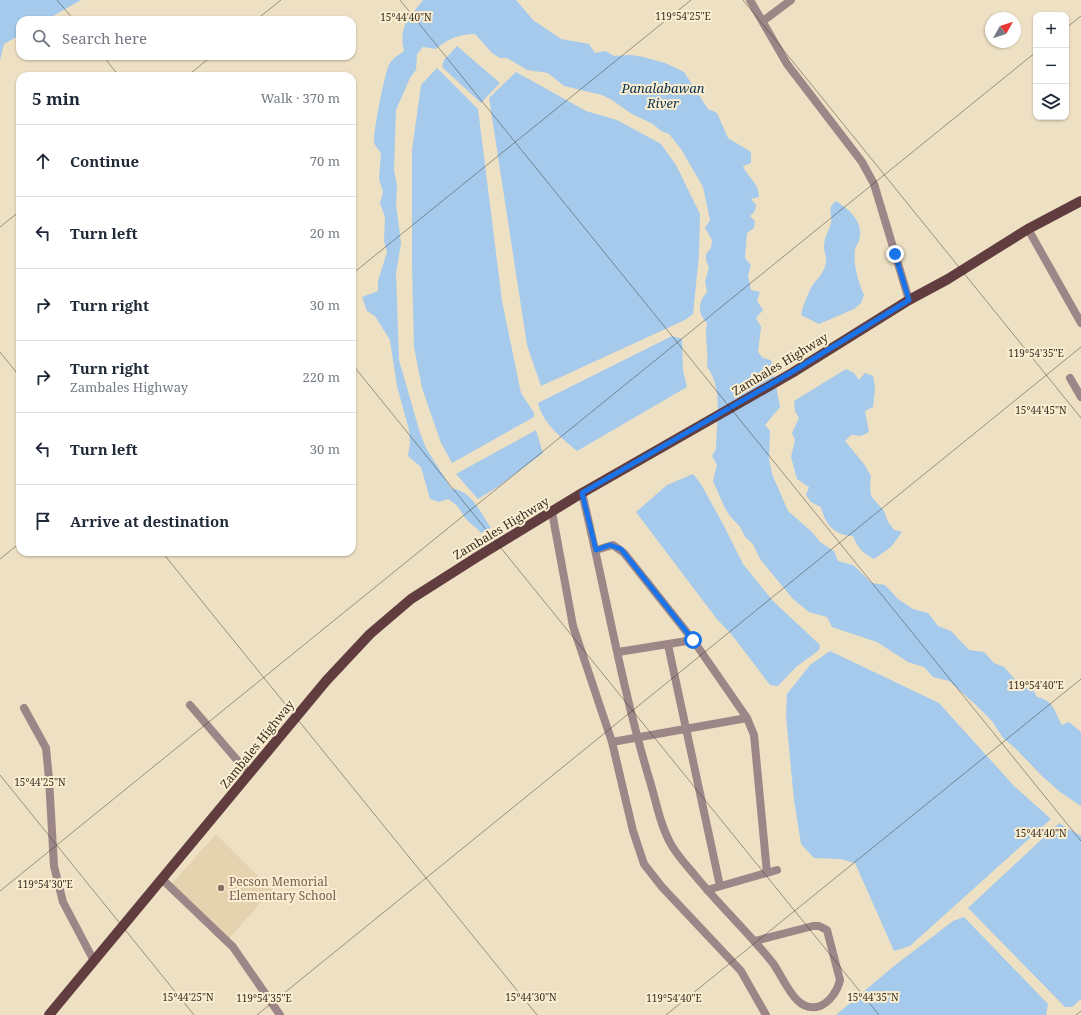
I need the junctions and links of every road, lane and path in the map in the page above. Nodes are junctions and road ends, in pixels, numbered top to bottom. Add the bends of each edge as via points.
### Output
1 (750, 0) edge
2 (791, 0) edge
3 (763, 21) junction
4 (1081, 201) edge
5 (1028, 229) junction
6 (909, 300) junction
7 (1081, 323) edge
8 (1070, 378) dead end
9 (1081, 397) edge
10 (582, 493) junction
11 (552, 512) junction
12 (596, 550) junction
13 (693, 640) junction
14 (668, 645) junction
15 (618, 652) junction
16 (190, 705) dead end
17 (24, 708) dead end
18 (747, 718) junction
19 (686, 729) junction
20 (637, 738) junction
21 (612, 742) junction
22 (249, 774) junction
23 (777, 870) dead end
24 (767, 873) junction
25 (163, 880) junction
26 (720, 886) junction
27 (706, 890) junction
28 (755, 941) junction
29 (94, 961) junction
30 (49, 1015) edge
31 (280, 1015) edge
32 (766, 1015) edge

1 - 3 street
2 - 3 street
3 - 6 street via 787,64 862,162 874,184
4 - 5 main road, Zambales Highway
5 - 6 main road, Zambales Highway
5 - 7 street
6 - 10 main road, Zambales Highway via 710,421
8 - 9 street
10 - 11 main road, Zambales Highway
10 - 12 street
11 - 21 street via 573,626
11 - 22 main road, Zambales Highway via 411,599 370,634 326,681
12 - 13 street via 610,545 621,549
12 - 15 street
13 - 14 street
13 - 18 street
14 - 15 street
14 - 19 street
15 - 20 street
16 - 22 street
17 - 29 street via 46,748 54,866 62,898
18 - 19 street
18 - 24 street via 754,735
19 - 20 street
19 - 26 street
20 - 21 street
20 - 27 street via 667,835 679,856
21 - 32 street via 633,831 644,864 662,887 741,971
22 - 25 main road, Zambales Highway
23 - 24 street
24 - 26 street
25 - 29 main road, Zambales Highway
25 - 31 street via 233,947
26 - 27 street
27 - 28 street
28 - 28 street via 777,968 802,1007 816,1008 828,1001 839,985 831,941 827,930 820,926
29 - 30 main road, Zambales Highway

